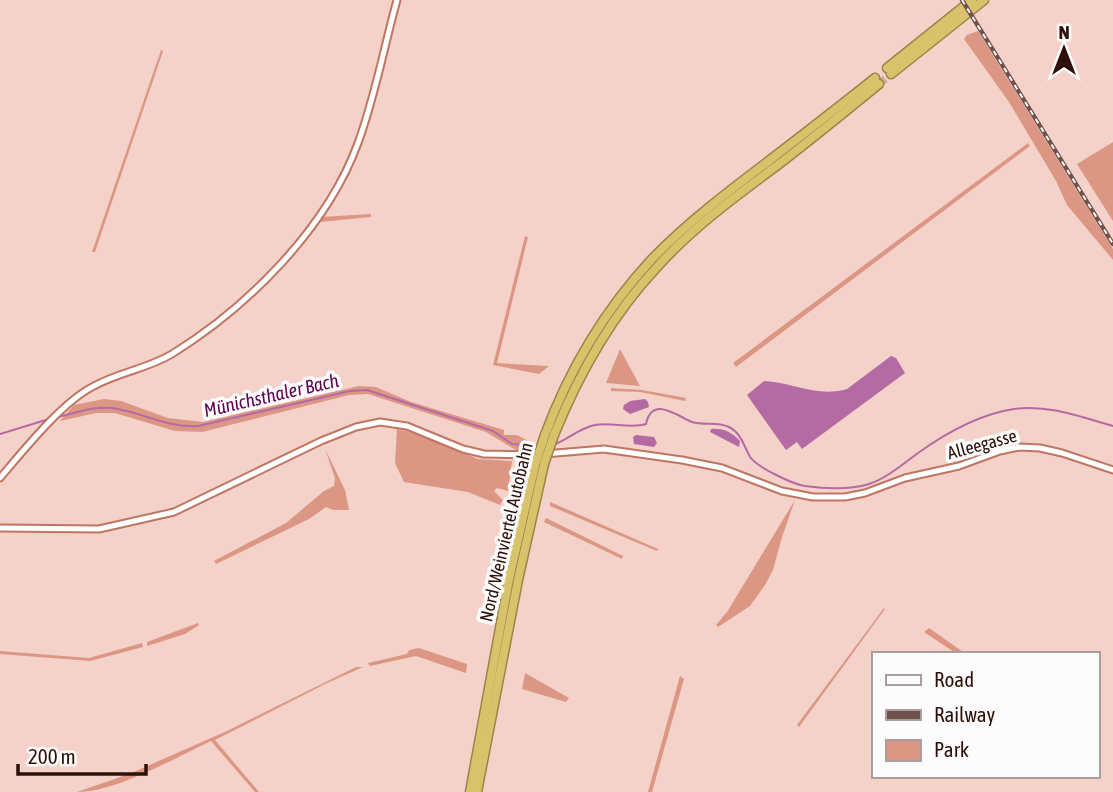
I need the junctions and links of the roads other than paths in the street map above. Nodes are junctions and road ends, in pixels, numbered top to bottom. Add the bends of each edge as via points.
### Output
1 (397, 0) edge
2 (972, 0) edge
3 (984, 0) edge
4 (877, 81) tunnel mouth
5 (540, 465) junction
6 (1113, 470) edge
7 (0, 478) edge
8 (0, 528) edge
9 (470, 792) edge
10 (478, 792) edge

1 - 7 street via 351,159 332,198 288,254 251,293 180,348 150,365 91,387 59,414
2 - 3 highway via 889,71
4 - 5 highway, Nord/Weinviertel Autobahn, bridge via 658,265 595,349 549,435
5 - 9 highway, Nord/Weinviertel Autobahn via 509,579
5 - 10 highway, Nord/Weinviertel Autobahn
6 - 8 street, Alleegasse via 1062,453 1018,447 855,495 803,496 708,465 604,449 484,454 407,426 380,422 321,441 174,512 99,529

